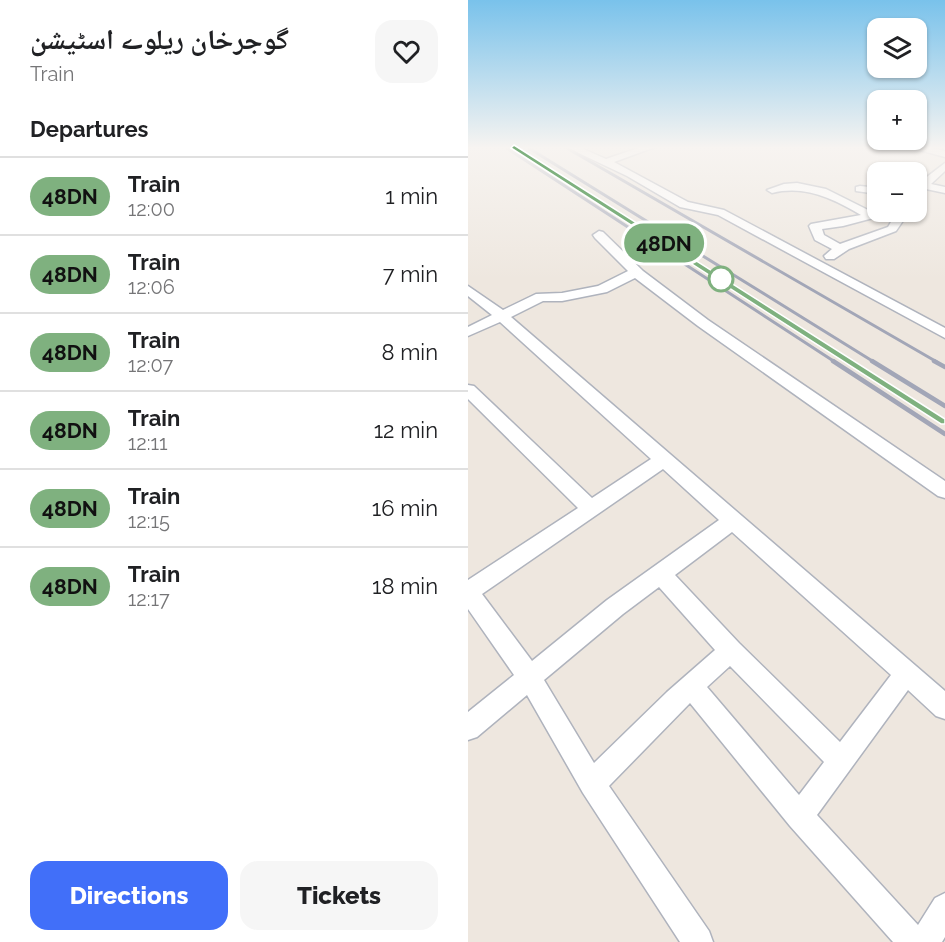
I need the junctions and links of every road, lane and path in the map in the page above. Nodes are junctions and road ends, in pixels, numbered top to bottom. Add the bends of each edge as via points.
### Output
1 (659, 191) edge
2 (823, 191) edge
3 (867, 214) edge
4 (867, 216) edge
5 (896, 222) edge
6 (599, 235) dead end
7 (841, 249) junction
8 (816, 264) junction
9 (638, 274) junction
10 (468, 290) edge
11 (502, 316) junction
12 (468, 332) edge
13 (945, 334) edge
14 (468, 390) edge
15 (664, 459) junction
16 (945, 491) edge
17 (591, 509) junction
18 (733, 521) junction
19 (661, 574) junction
20 (731, 651) junction
21 (906, 674) junction
22 (529, 676) junction
23 (691, 686) junction
24 (945, 707) edge
25 (468, 728) edge
26 (841, 762) junction
27 (592, 784) junction
28 (800, 816) junction
29 (945, 908) edge
30 (698, 942) edge
31 (913, 942) edge
32 (925, 942) edge

1 - 8 street via 677,202 720,212
2 - 3 street
4 - 7 street via 815,226 819,237
5 - 7 street via 892,229
6 - 9 street
7 - 8 street
8 - 13 street
9 - 11 street via 602,289 541,297
9 - 16 street
10 - 11 street
11 - 12 street
11 - 15 street
14 - 17 street
15 - 17 street
15 - 18 street
17 - 22 street via 468,592
18 - 19 street
18 - 21 street
19 - 20 street
19 - 22 street
20 - 23 street
20 - 26 street
21 - 24 street
21 - 26 street
22 - 25 street
22 - 27 street
23 - 27 street
23 - 28 street
26 - 28 street
27 - 30 street
28 - 31 street
29 - 32 street

